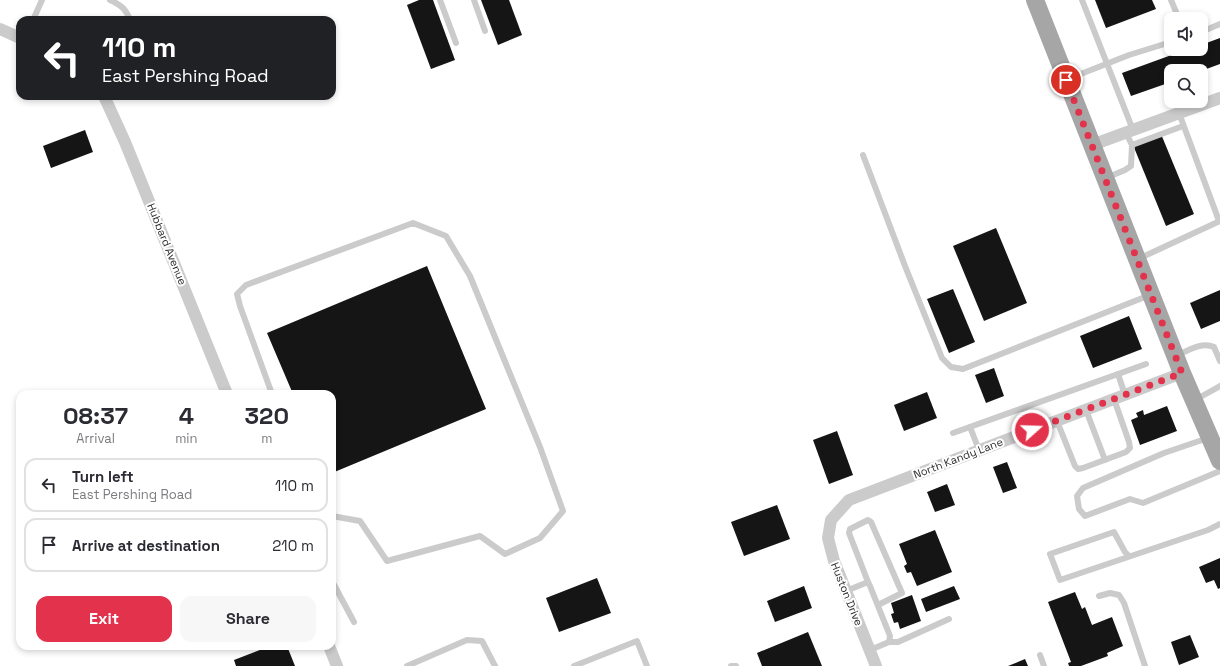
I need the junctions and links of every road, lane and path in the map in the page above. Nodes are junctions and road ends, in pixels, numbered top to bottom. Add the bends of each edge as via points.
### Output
1 (42, 0) edge
2 (110, 0) edge
3 (440, 0) edge
4 (474, 0) edge
5 (1035, 0) edge
6 (1082, 0) edge
7 (1171, 0) edge
8 (1176, 12) edge
9 (35, 16) edge
10 (128, 16) edge
11 (1220, 24) edge
12 (0, 29) edge
13 (1208, 29) edge
14 (485, 31) dead end
15 (16, 36) edge
16 (456, 43) dead end
17 (1164, 44) edge
18 (1107, 64) junction
19 (1066, 80) junction
20 (1220, 98) edge
21 (108, 100) edge
22 (1179, 113) junction
23 (1183, 126) junction
24 (1129, 131) junction
25 (1092, 145) junction
26 (1132, 145) junction
27 (863, 154) dead end
28 (1105, 179) junction
29 (1220, 221) edge
30 (1137, 259) junction
31 (1151, 294) junction
32 (1175, 356) junction
33 (1220, 361) edge
34 (1146, 364) dead end
35 (1182, 373) junction
36 (1118, 374) junction
37 (1220, 386) edge
38 (225, 390) edge
39 (271, 390) edge
40 (1120, 397) junction
41 (1194, 401) junction
42 (1024, 408) junction
43 (1086, 410) junction
44 (1057, 421) junction
45 (970, 427) junction
46 (1032, 430) junction
47 (953, 433) dead end
48 (1210, 438) junction
49 (979, 450) junction
50 (1105, 460) junction
51 (1220, 461) edge
52 (1220, 471) edge
53 (336, 517) edge
54 (831, 520) joint
55 (1220, 524) edge
56 (1129, 556) junction
57 (868, 582) junction
58 (336, 588) edge
59 (846, 591) junction
60 (1099, 596) dead end
61 (878, 605) junction
62 (948, 619) dead end
63 (354, 622) dead end
64 (889, 642) junction
65 (331, 650) edge
66 (870, 650) junction
67 (1040, 655) dead end
68 (1142, 665) edge
69 (337, 666) edge
70 (407, 666) edge
71 (495, 666) edge
72 (574, 666) edge
73 (647, 666) edge
74 (731, 666) edge
75 (736, 666) edge
76 (876, 666) edge
77 (1044, 666) edge

1 - 9 lane
2 - 10 lane via 121,5
3 - 16 lane
4 - 14 lane
5 - 19 main road
6 - 18 lane
7 - 8 lane
11 - 13 lane
12 - 15 street
17 - 18 lane
18 - 19 lane
18 - 24 lane
19 - 25 main road
20 - 22 street
21 - 38 street, Hubbard Avenue
22 - 23 lane
22 - 24 street
23 - 26 lane
23 - 29 lane
24 - 25 street
24 - 26 lane
25 - 28 main road
26 - 28 lane via 1131,166
27 - 31 lane via 942,358 951,367 963,369
28 - 30 main road
29 - 30 lane
30 - 31 main road
31 - 32 main road
32 - 33 lane via 1209,344 1214,347
32 - 35 main road
34 - 36 lane
35 - 40 street, North Kandy Lane
35 - 41 main road
36 - 40 lane
36 - 42 lane
37 - 41 lane
39 - 53 lane via 237,294 246,286 413,223 446,236 470,276 540,447 563,511 540,538 505,554 480,536 387,562 360,521
40 - 43 street, North Kandy Lane
40 - 50 lane via 1130,448
41 - 48 main road
42 - 45 lane
42 - 46 lane
43 - 44 street, North Kandy Lane
43 - 50 lane
44 - 46 street, North Kandy Lane
44 - 50 lane via 1078,469
45 - 47 lane
45 - 49 lane
46 - 49 street, North Kandy Lane
48 - 51 main road
48 - 52 lane via 1164,453 1083,488 1077,496 1079,509 1085,516 1130,499 1143,503
49 - 54 street, North Kandy Lane via 849,500
54 - 59 street, Huston Drive via 829,547
55 - 56 lane
56 - 56 lane via 1114,532 1050,554 1060,580
57 - 59 lane
57 - 61 lane
57 - 61 lane via 849,533 850,529 868,520 902,593
58 - 63 lane
59 - 66 street, Huston Drive
60 - 68 lane via 1110,593 1119,595 1124,603
61 - 64 lane via 890,636
62 - 64 lane via 898,642
64 - 66 lane
65 - 69 street
66 - 76 street, Huston Drive
67 - 77 lane
70 - 71 lane via 467,640 482,641
72 - 73 lane via 637,641
74 - 75 lane

